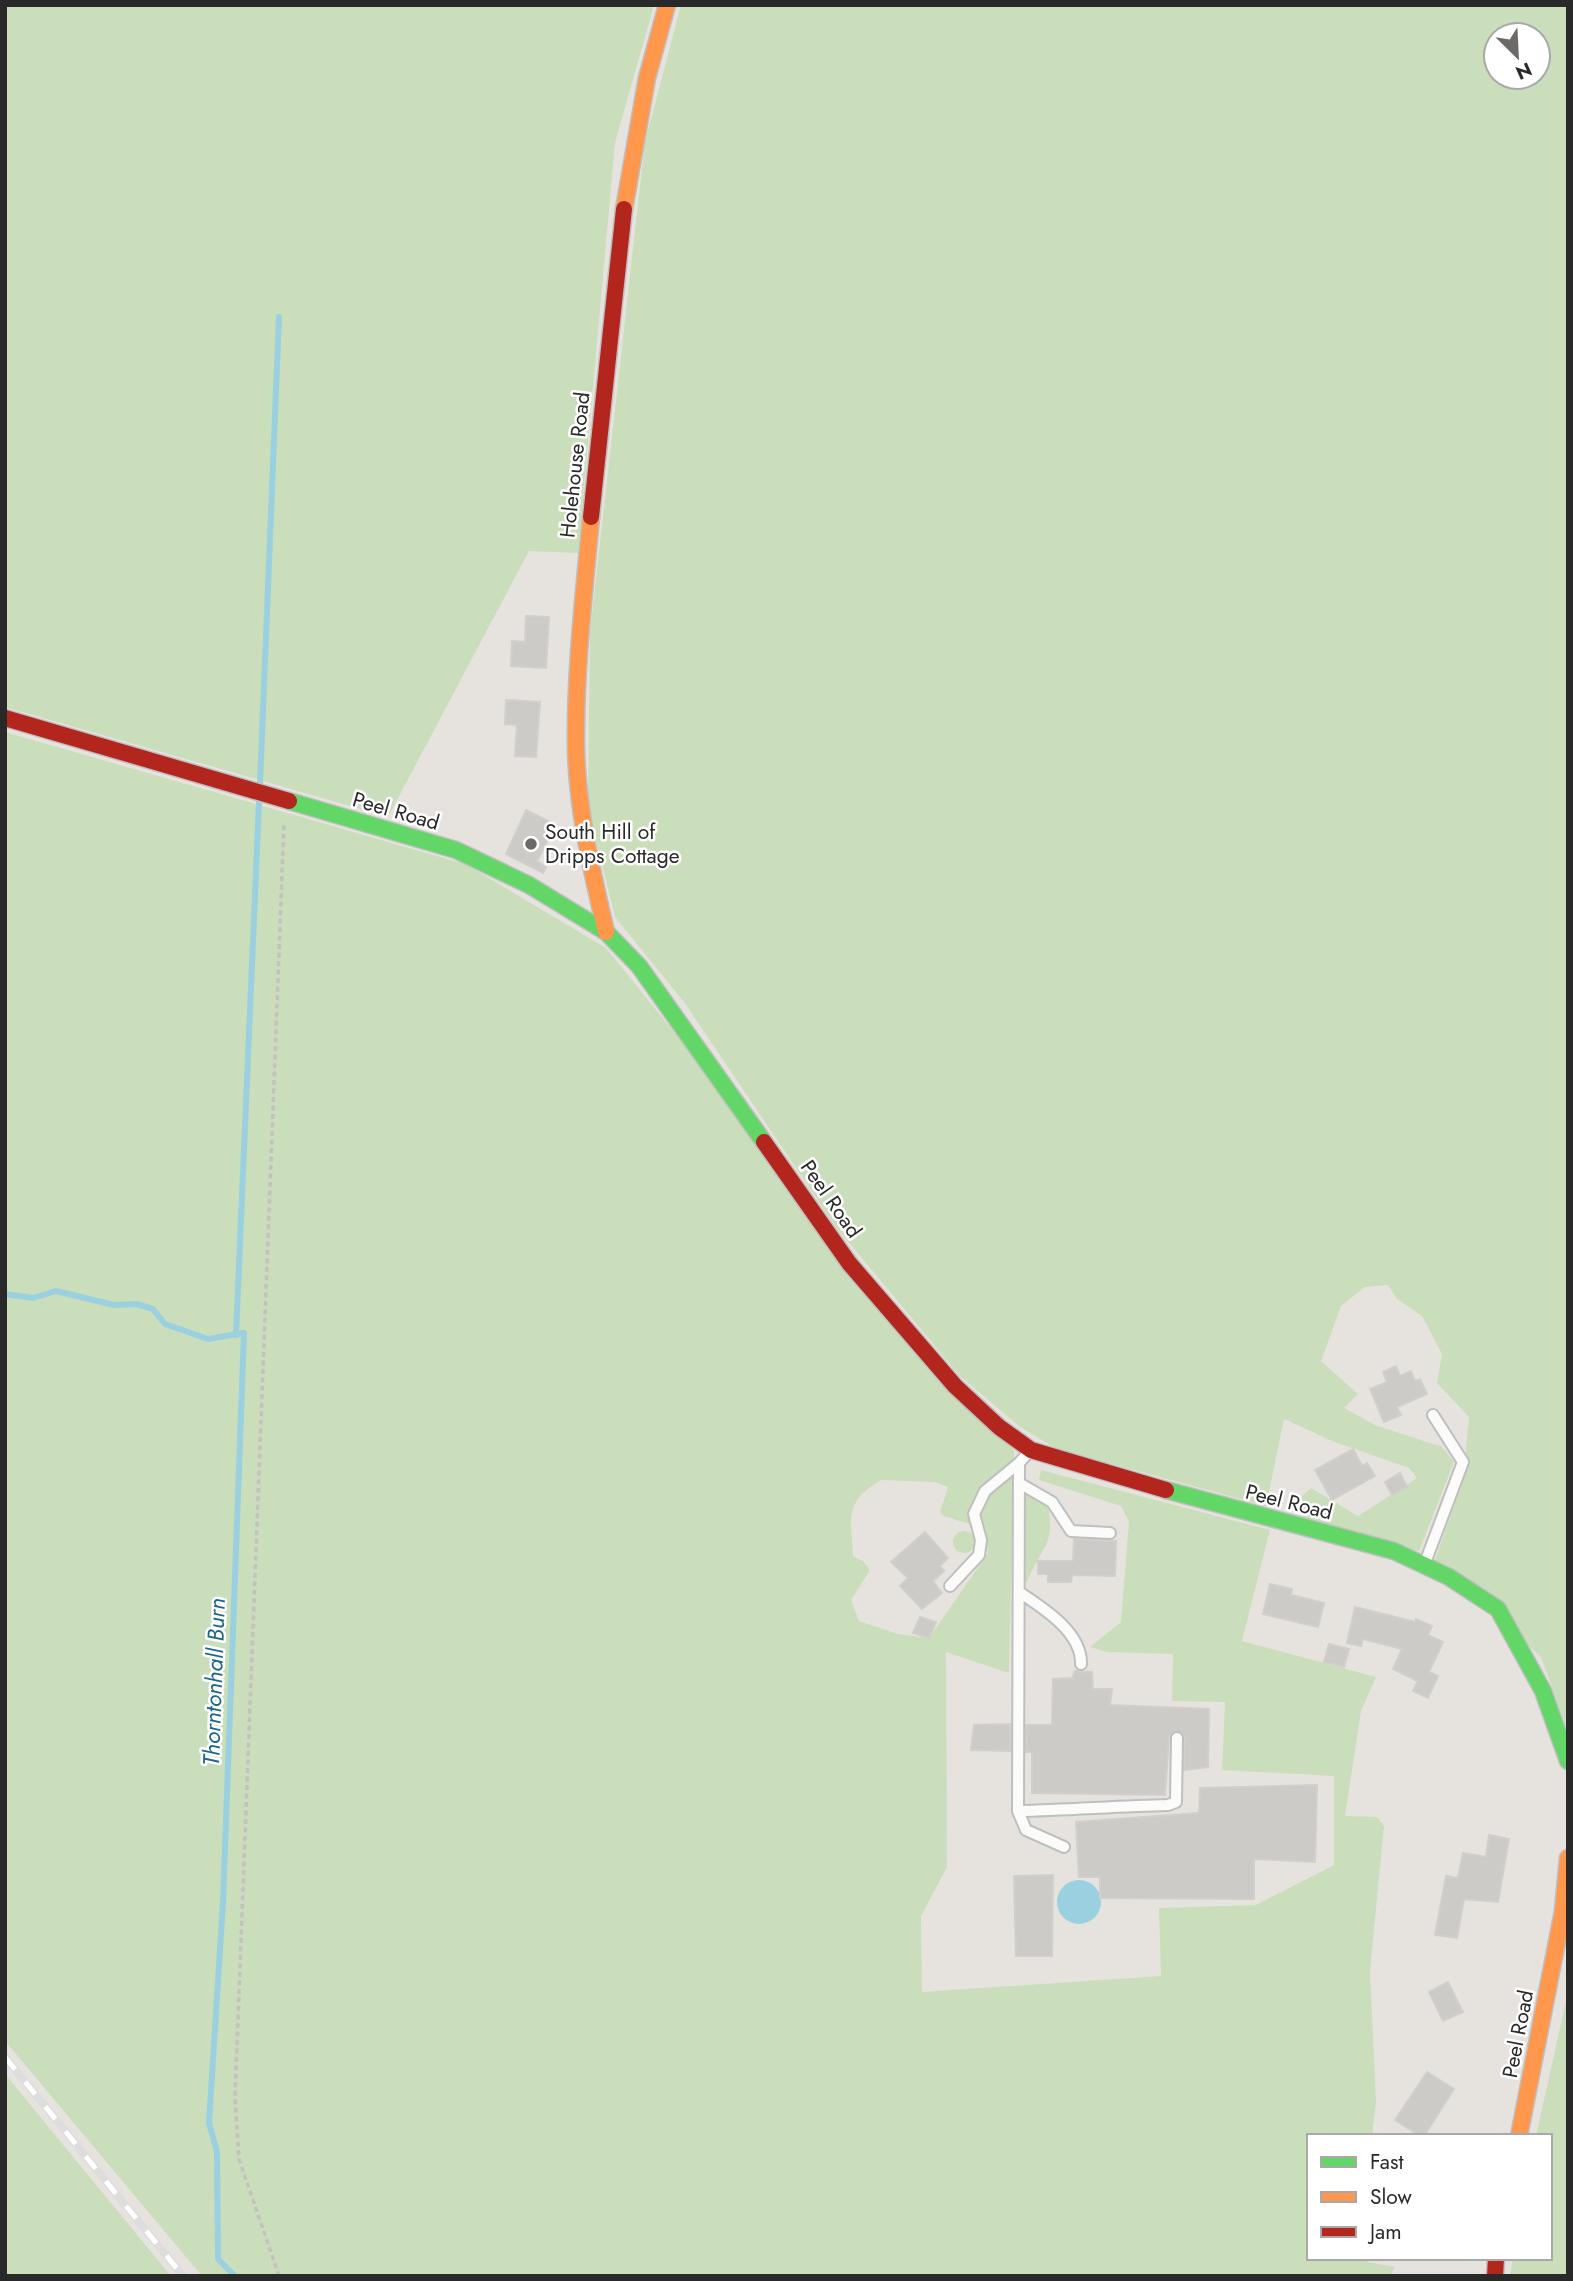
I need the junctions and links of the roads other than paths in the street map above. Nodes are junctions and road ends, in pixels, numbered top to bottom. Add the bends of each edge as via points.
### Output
1 (667, 5) edge
2 (5, 718) edge
3 (606, 932) junction
4 (1433, 1415) dead end
5 (1031, 1450) junction
6 (1020, 1463) junction
7 (1019, 1483) junction
8 (1110, 1533) dead end
9 (1424, 1565) junction
10 (950, 1586) dead end
11 (1019, 1592) junction
12 (1081, 1664) dead end
13 (1177, 1738) dead end
14 (1568, 1761) edge
15 (1018, 1811) junction
16 (1064, 1847) dead end
17 (1568, 1858) edge
18 (1519, 2134) edge

1 - 3 street, Holehouse Road via 647,78 621,222 580,631 576,749 585,838
2 - 3 street, Peel Road via 456,850
3 - 5 street, Peel Road via 639,966 849,1262 955,1386
4 - 9 lane via 1463,1461
5 - 6 lane
5 - 9 street, Peel Road via 1232,1510 1394,1551
6 - 7 lane
6 - 10 lane via 985,1491 974,1514 981,1540 979,1555
7 - 8 lane via 1052,1502 1071,1531
7 - 11 lane
9 - 14 street, Peel Road via 1498,1609 1544,1691
11 - 12 lane via 1067,1631 1081,1651
11 - 15 lane
13 - 15 lane via 1176,1802
15 - 16 lane via 1027,1830
17 - 18 street, Peel Road via 1563,1911

